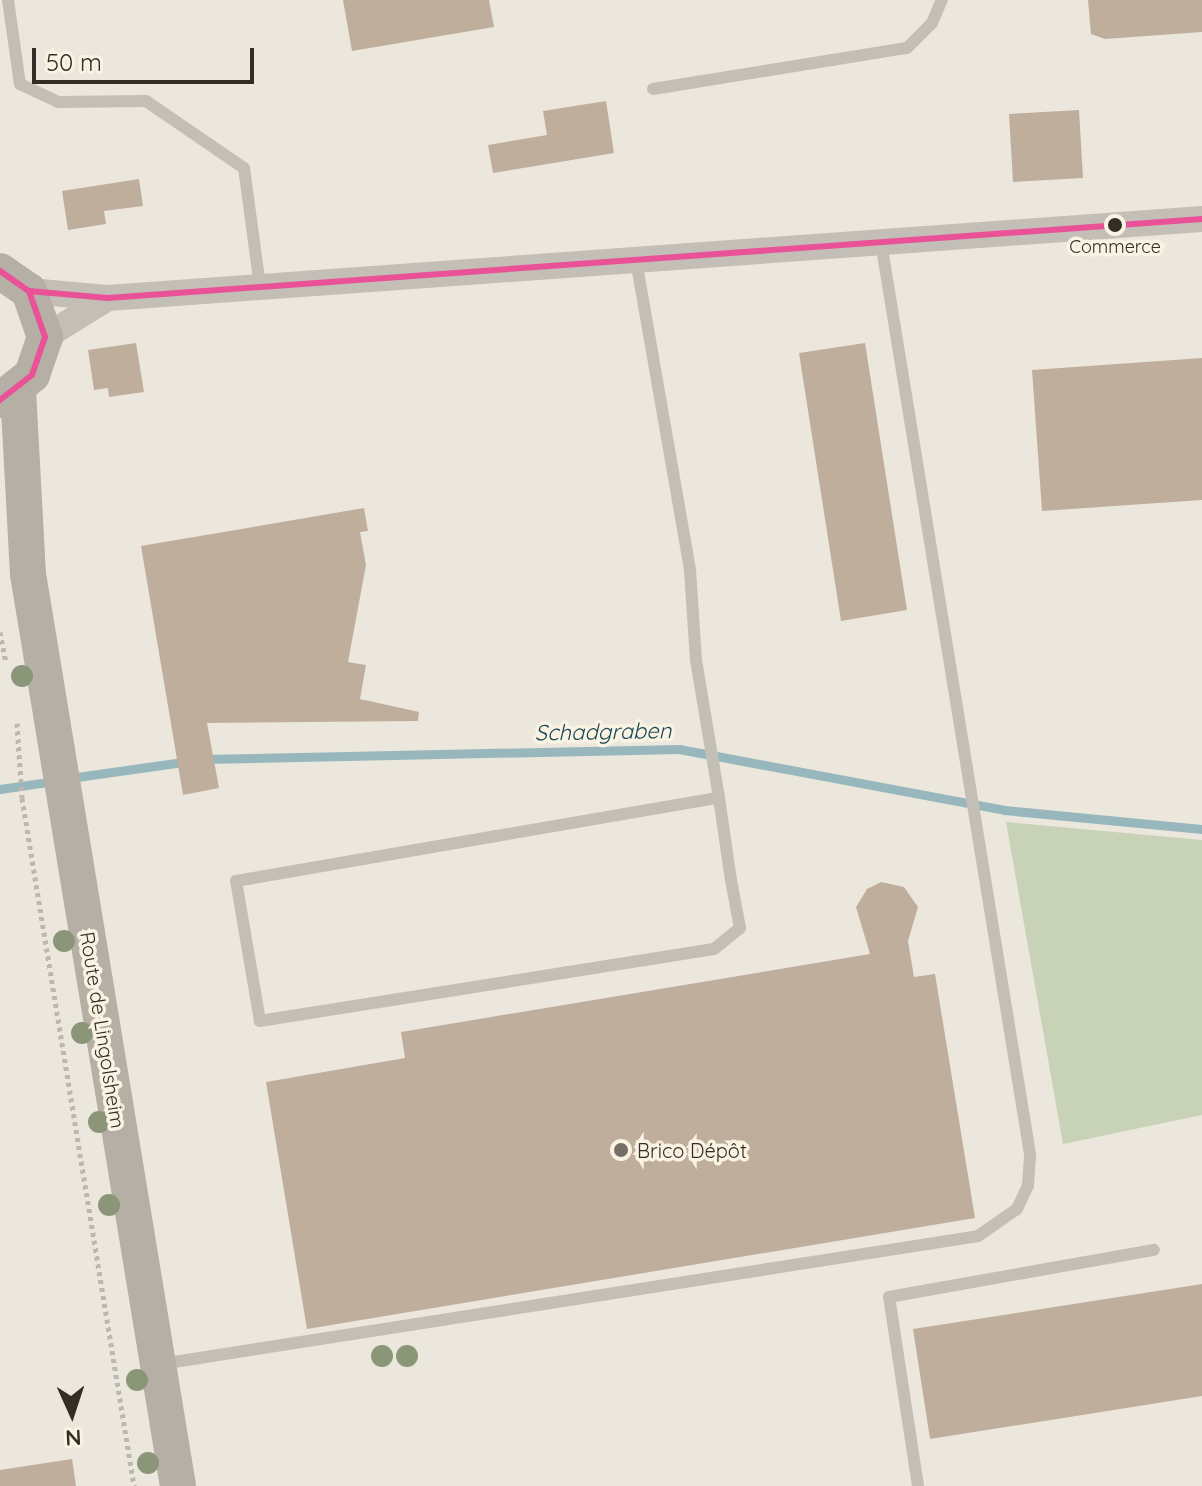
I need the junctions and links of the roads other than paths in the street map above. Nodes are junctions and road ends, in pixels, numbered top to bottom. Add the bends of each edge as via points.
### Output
1 (8, 0) edge
2 (942, 0) edge
3 (653, 89) dead end
4 (1202, 219) edge
5 (881, 242) junction
6 (636, 260) junction
7 (0, 271) edge
8 (260, 287) junction
9 (29, 291) junction
10 (108, 298) junction
11 (45, 337) junction
12 (9, 395) edge
13 (0, 488) edge
14 (28, 574) junction
15 (719, 798) junction
16 (1154, 1250) dead end
17 (158, 1365) junction
18 (178, 1486) edge
19 (918, 1486) edge

1 - 8 lane via 20,84 58,102 146,101 244,168
2 - 3 lane via 932,23 907,48
4 - 5 street
5 - 6 street
5 - 17 lane via 1030,1154 1028,1185 1003,1224 978,1236
6 - 8 street
6 - 15 lane via 690,570 696,660
7 - 9 main road
8 - 10 street
9 - 10 street
9 - 11 main road
10 - 11 street
11 - 12 main road via 42,357
12 - 14 main road
13 - 14 main road
14 - 17 main road, Route de Lingolsheim
15 - 15 lane via 236,881 260,1021 714,949 740,928
16 - 19 lane via 889,1297
17 - 18 main road, Route de Lingolsheim

